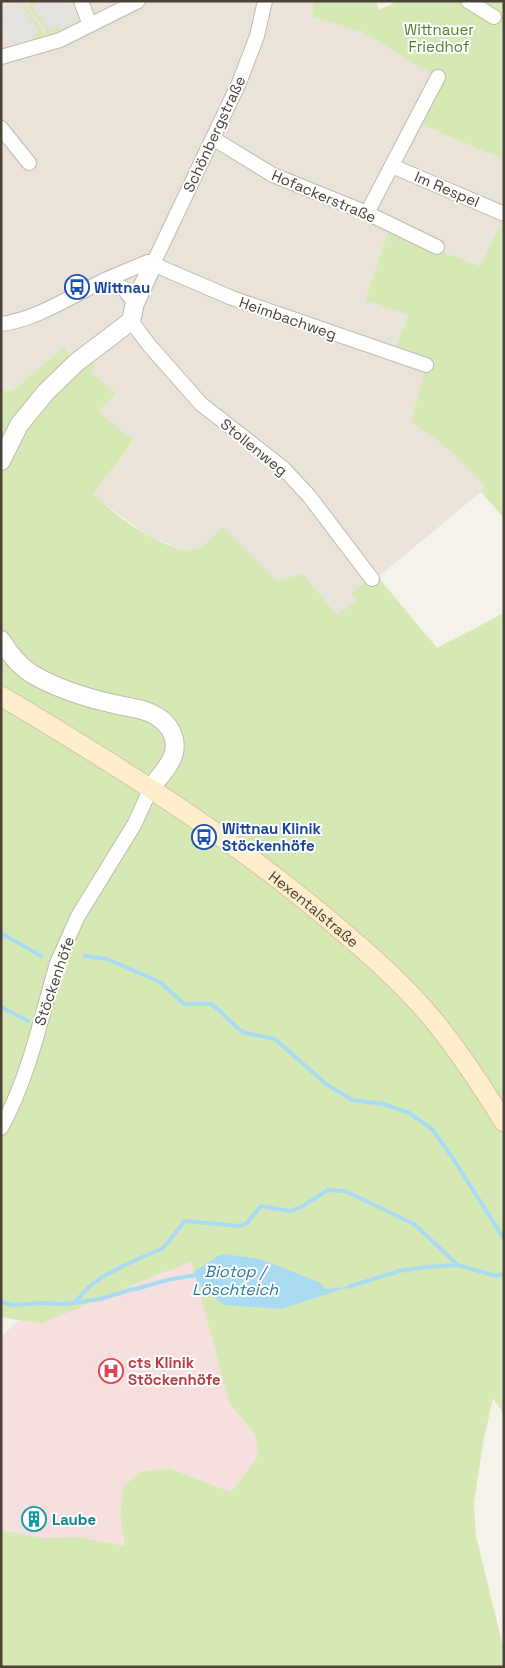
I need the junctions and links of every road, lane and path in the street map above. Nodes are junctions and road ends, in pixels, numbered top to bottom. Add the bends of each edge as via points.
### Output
1 (80, 1) edge
2 (138, 1) edge
3 (265, 1) edge
4 (468, 1) edge
5 (494, 17) dead end
6 (90, 25) junction
7 (1, 57) edge
8 (438, 77) dead end
9 (1, 128) edge
10 (214, 139) junction
11 (28, 163) dead end
12 (392, 166) junction
13 (367, 213) junction
14 (502, 213) dead end
15 (437, 247) dead end
16 (153, 264) junction
17 (105, 280) junction
18 (136, 303) junction
19 (131, 321) junction
20 (1, 324) edge
21 (426, 366) dead end
22 (1, 461) edge
23 (372, 579) dead end
24 (1, 640) edge
25 (1, 696) edge
26 (151, 788) junction
27 (504, 1122) edge
28 (1, 1128) edge

1 - 6 street
2 - 6 street
3 - 10 street, Schönbergstraße via 257,36 240,83
4 - 5 street
6 - 7 street via 60,40
8 - 12 street
9 - 11 street
10 - 13 street, Hofackerstraße via 273,176
10 - 16 street, Schönbergstraße
12 - 13 street
12 - 14 street, Im Respel
13 - 15 street, Hofackerstraße
16 - 17 street via 148,262
16 - 18 street
16 - 21 street, Heimbachweg via 232,298
17 - 18 street via 123,288
17 - 20 street via 45,310
18 - 19 street
19 - 22 street via 77,362 46,392 19,425
19 - 23 street, Stollenweg via 174,376 201,404 282,468 309,496
24 - 26 street via 31,673 88,696 142,709 159,717 171,730 174,754
25 - 26 main road, Hexentalstraße
26 - 27 main road, Hexentalstraße via 309,903 401,984 474,1074
26 - 28 street, Stöckenhöfe via 134,825 78,916 63,948 29,1061 12,1109

